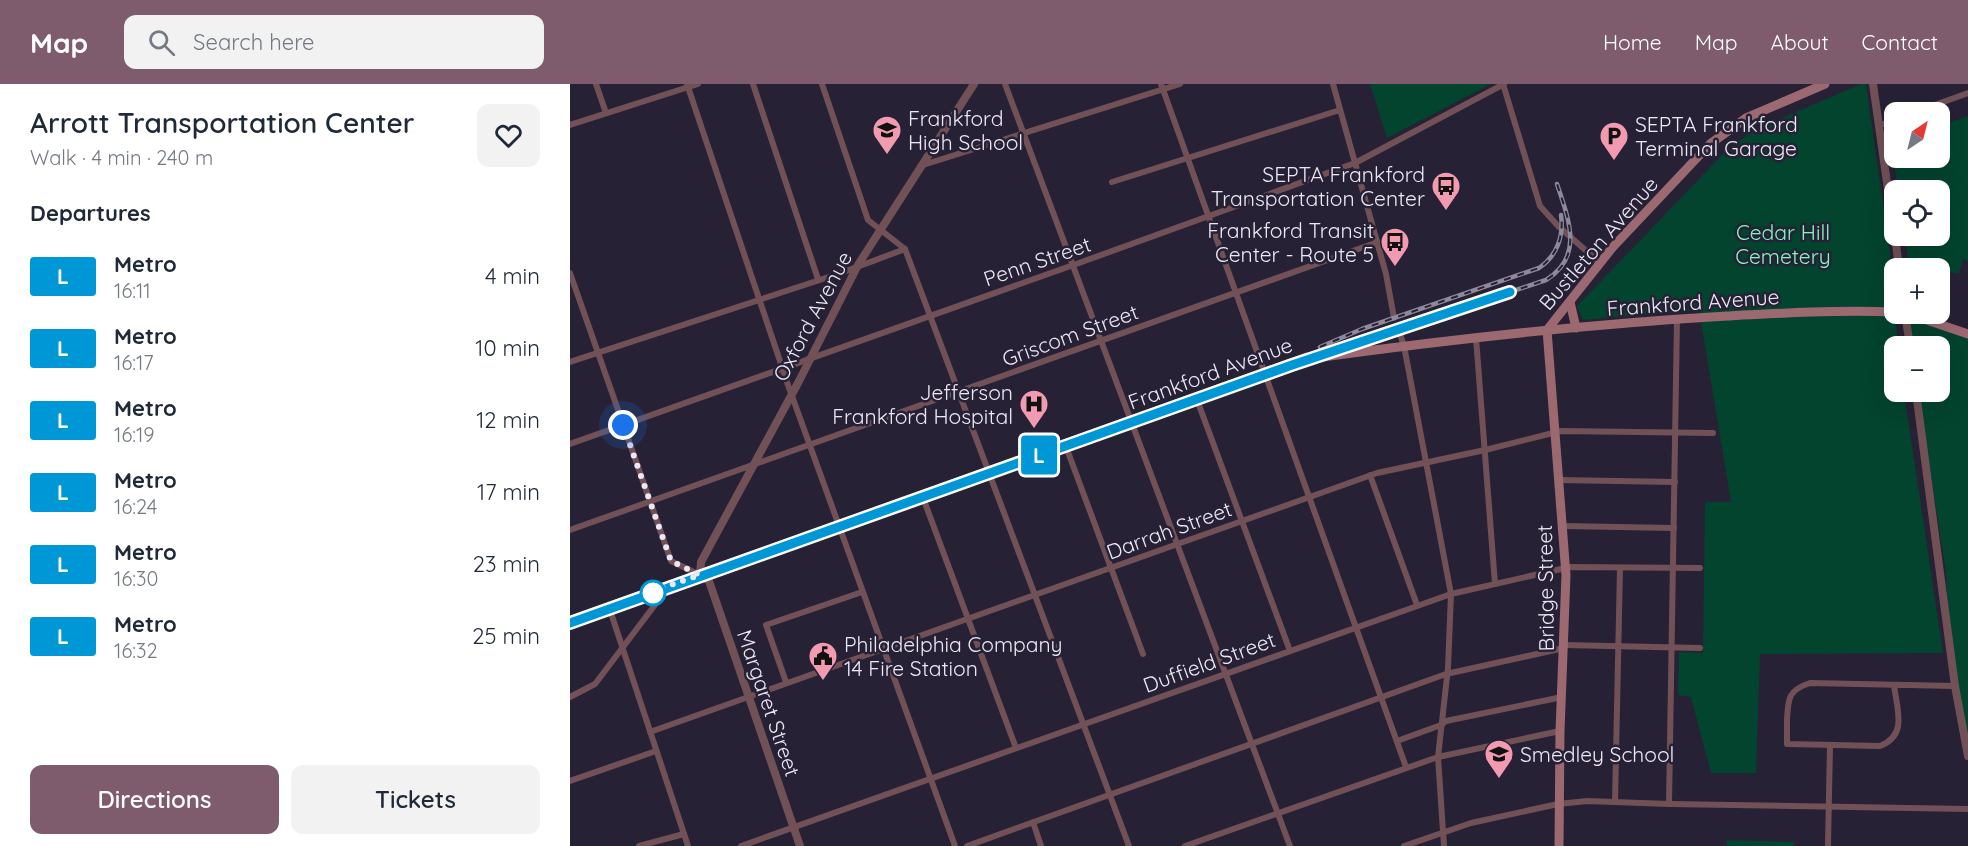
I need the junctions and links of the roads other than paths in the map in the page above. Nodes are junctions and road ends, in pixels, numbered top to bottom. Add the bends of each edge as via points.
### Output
1 (596, 84) edge
2 (698, 84) edge
3 (753, 84) edge
4 (822, 84) edge
5 (974, 84) edge
6 (1005, 84) edge
7 (1180, 84) edge
8 (1333, 84) edge
9 (1503, 84) edge
10 (1825, 84) edge
11 (1873, 84) edge
12 (687, 86) edge
13 (1162, 87) edge
14 (1968, 93) edge
15 (1943, 102) edge
16 (1340, 110) junction
17 (606, 113) junction
18 (1884, 124) edge
19 (570, 125) edge
20 (1880, 125) junction
21 (1024, 135) junction
22 (1188, 159) junction
23 (1355, 163) junction
24 (923, 165) junction
25 (1888, 180) edge
26 (1112, 182) dead end
27 (1208, 217) junction
28 (880, 230) junction
29 (1378, 242) junction
30 (905, 249) junction
31 (1600, 263) junction
32 (858, 265) junction
33 (1073, 265) junction
34 (570, 273) edge
35 (818, 279) junction
36 (1235, 293) junction
37 (758, 299) junction
38 (1570, 302) junction
39 (1884, 312) edge
40 (930, 316) junction
41 (1394, 318) dead end
42 (1677, 319) junction
43 (1938, 324) edge
44 (1576, 328) junction
45 (1547, 330) junction
46 (1399, 331) dead end
47 (1968, 334) edge
48 (1476, 338) junction
49 (1100, 341) junction
50 (1404, 346) junction
51 (597, 353) junction
52 (811, 358) junction
53 (570, 362) edge
54 (783, 370) junction
55 (1264, 373) junction
56 (959, 392) junction
57 (791, 394) junction
58 (1196, 397) junction
59 (1917, 402) edge
60 (1131, 420) junction
61 (623, 425) junction
62 (1555, 432) junction
63 (1676, 433) junction
64 (1713, 433) dead end
65 (570, 444) edge
66 (1065, 444) junction
67 (810, 445) junction
68 (1485, 450) junction
69 (1426, 462) junction
70 (752, 466) junction
71 (990, 471) junction
72 (1370, 475) junction
73 (1558, 480) junction
74 (1675, 482) junction
75 (922, 495) junction
76 (1309, 497) junction
77 (650, 502) junction
78 (1241, 521) junction
79 (839, 524) junction
80 (1562, 526) junction
81 (1674, 528) junction
82 (570, 530) edge
83 (1177, 544) junction
84 (1112, 568) junction
85 (1566, 568) junction
86 (1620, 568) junction
87 (1700, 568) dead end
88 (1673, 569) junction
89 (700, 575) junction
90 (1495, 584) junction
91 (671, 585) junction
92 (862, 592) junction
93 (1035, 594) junction
94 (1451, 594) junction
95 (1417, 605) junction
96 (609, 607) junction
97 (571, 618) edge
98 (968, 618) junction
99 (1356, 627) junction
100 (1564, 647) junction
101 (1618, 647) junction
102 (622, 648) junction
103 (884, 648) junction
104 (1671, 648) junction
105 (1700, 648) dead end
106 (1290, 651) junction
107 (1143, 654) dead end
108 (1446, 674) junction
109 (1227, 675) junction
110 (786, 682) junction
111 (1894, 686) junction
112 (1955, 686) junction
113 (748, 696) junction
114 (570, 697) edge
115 (1562, 697) junction
116 (1381, 698) junction
117 (1441, 725) junction
118 (1083, 726) junction
119 (1560, 731) junction
120 (650, 732) junction
121 (1397, 741) junction
122 (1252, 744) junction
123 (1830, 746) junction
124 (1016, 748) junction
125 (656, 751) junction
126 (1968, 756) edge
127 (1438, 757) junction
128 (1406, 767) junction
129 (930, 779) junction
130 (570, 781) edge
131 (1109, 794) junction
132 (1615, 802) junction
133 (1558, 804) junction
134 (1669, 804) junction
135 (1828, 807) junction
136 (1968, 809) edge
137 (1278, 813) junction
138 (1033, 822) junction
139 (793, 827) junction
140 (1443, 832) junction
141 (684, 834) junction
142 (639, 846) edge
143 (688, 846) edge
144 (741, 846) edge
145 (800, 846) edge
146 (954, 846) edge
147 (967, 846) edge
148 (1041, 846) edge
149 (1129, 846) edge
150 (1185, 846) edge
151 (1290, 846) edge
152 (1404, 846) edge
153 (1444, 846) edge
154 (1559, 846) edge
155 (1828, 846) edge

1 - 17 street
2 - 12 street
3 - 35 street
4 - 28 street via 868,220
5 - 24 street, Oxford Avenue
6 - 21 street
7 - 13 street
8 - 16 street
9 - 23 street, Penn Street
9 - 31 street via 1540,206
10 - 31 main road, Bustleton Avenue via 1760,110 1722,134
11 - 20 street
12 - 17 street
12 - 37 street
13 - 21 street
13 - 22 street
14 - 15 street
16 - 22 street
16 - 23 street
17 - 19 street
18 - 20 street
20 - 25 street
21 - 24 street
21 - 33 street
22 - 26 street
22 - 27 street
23 - 27 street, Penn Street
23 - 29 street
24 - 28 street, Oxford Avenue
27 - 33 street, Penn Street
27 - 36 street
28 - 30 street
28 - 32 street, Oxford Avenue
29 - 36 street, Griscom Street
29 - 41 street
30 - 32 street
30 - 40 street
31 - 38 main road, Bustleton Avenue
32 - 35 street
32 - 52 street, Oxford Avenue
33 - 40 street, Penn Street
33 - 49 street
34 - 51 street
35 - 37 street
36 - 49 street, Griscom Street
36 - 55 street
37 - 51 street
37 - 54 street
38 - 44 main road
38 - 45 main road, Bustleton Avenue
39 - 42 main road, Frankford Avenue
40 - 52 street, Penn Street
40 - 56 street
42 - 44 main road, Frankford Avenue
42 - 63 street
43 - 47 main road
44 - 45 main road, Frankford Avenue
45 - 48 main road, Frankford Avenue
45 - 62 main road, Bridge Street
46 - 50 street
48 - 50 main road, Frankford Avenue
48 - 68 street
49 - 56 street, Griscom Street
49 - 60 street
50 - 55 main road, Frankford Avenue via 1307,357
50 - 69 street
51 - 53 street
51 - 61 street
52 - 54 street, Penn Street
52 - 57 street, Oxford Avenue
54 - 57 street
54 - 61 street, Penn Street
55 - 58 main road, Frankford Avenue
55 - 76 street
56 - 67 street, Griscom Street
56 - 71 street
57 - 67 street
57 - 70 street, Oxford Avenue
58 - 60 main road, Frankford Avenue
58 - 78 street
59 - 112 street
60 - 66 main road, Frankford Avenue
60 - 83 street
61 - 65 street, Penn Street
61 - 77 street
62 - 63 street, Darrah Street
62 - 68 street, Darrah Street
62 - 73 main road, Bridge Street
63 - 64 street, Darrah Street
63 - 74 street
66 - 71 main road, Frankford Avenue
66 - 84 street
67 - 70 street, Griscom Street
67 - 79 street
68 - 69 street, Darrah Street
68 - 90 street
69 - 72 street, Darrah Street
69 - 94 street
70 - 77 street, Griscom Street
70 - 89 street, Oxford Avenue via 705,555
71 - 75 main road, Frankford Avenue
71 - 93 street
72 - 76 street, Darrah Street
72 - 95 street
73 - 74 street
73 - 80 main road, Bridge Street
74 - 81 street
75 - 79 main road, Frankford Avenue
75 - 98 street
76 - 78 street, Darrah Street
76 - 99 street
77 - 82 street, Griscom Street
77 - 89 street via 671,561
78 - 83 street, Darrah Street
78 - 106 street
79 - 89 main road, Frankford Avenue
79 - 92 street
80 - 81 street
80 - 85 main road, Bridge Street
81 - 88 street
83 - 84 street, Darrah Street
83 - 109 street
84 - 93 street, Darrah Street
84 - 107 street
85 - 86 street, Duffield Street
85 - 90 street, Duffield Street
85 - 100 main road, Bridge Street
86 - 88 street, Duffield Street
86 - 101 street
87 - 88 street, Duffield Street
88 - 104 street
89 - 91 main road, Frankford Avenue
89 - 113 street, Margaret Street via 709,582
90 - 94 street, Duffield Street
91 - 96 main road, Frankford Avenue
91 - 102 street
92 - 103 street
92 - 110 street via 766,625
93 - 98 street, Darrah Street
93 - 118 street
94 - 95 street, Duffield Street
94 - 108 street
95 - 99 street, Duffield Street
96 - 97 main road, Frankford Avenue
96 - 102 street
98 - 103 street, Darrah Street
98 - 124 street
99 - 106 street, Duffield Street
99 - 116 street
100 - 101 street
100 - 108 street
100 - 115 main road, Bridge Street
101 - 104 street
101 - 132 street
102 - 114 street via 595,684
102 - 120 street
103 - 110 street, Darrah Street
103 - 129 street
104 - 105 street
104 - 134 street
106 - 109 street, Duffield Street
108 - 116 street
108 - 117 street
109 - 118 street, Duffield Street
109 - 122 street
110 - 113 street, Darrah Street
111 - 112 street
111 - 123 street via 1899,728 1892,740 1876,746
111 - 123 street via 1809,684 1795,689 1788,702 1787,744
112 - 126 street
113 - 120 street, Darrah Street
113 - 139 street, Margaret Street
115 - 117 street
115 - 119 main road, Bridge Street
116 - 121 street
116 - 122 street
117 - 121 street
117 - 127 street
118 - 124 street, Duffield Street
118 - 131 street
119 - 127 street
119 - 133 main road, Bridge Street
120 - 125 street
121 - 128 street
122 - 131 street
122 - 137 street
123 - 135 street
124 - 129 street, Duffield Street
125 - 130 street
125 - 141 street
127 - 128 street
127 - 140 street
128 - 137 street
129 - 139 street, Duffield Street
129 - 146 street
131 - 138 street
131 - 149 street
132 - 133 street
132 - 134 street
133 - 140 street
133 - 154 main road, Bridge Street
134 - 135 street
135 - 136 street
135 - 155 street
137 - 150 street
137 - 151 street
138 - 147 street
138 - 148 street
139 - 144 street, Duffield Street
139 - 145 street, Margaret Street
140 - 152 street
140 - 153 street
141 - 142 street
141 - 143 street

